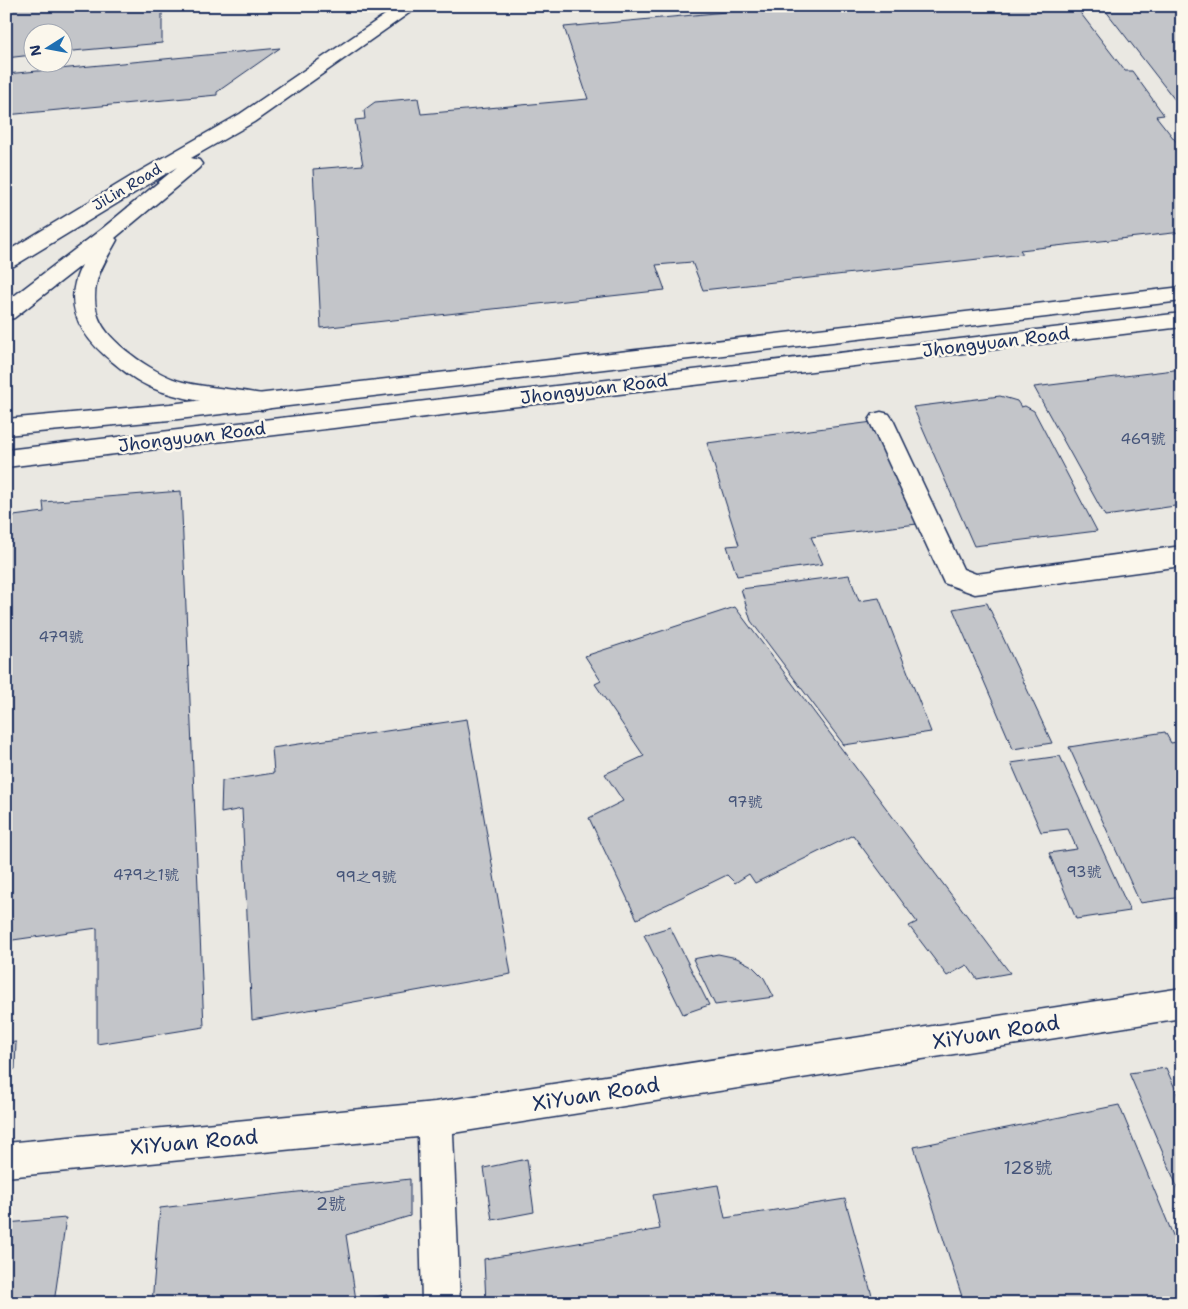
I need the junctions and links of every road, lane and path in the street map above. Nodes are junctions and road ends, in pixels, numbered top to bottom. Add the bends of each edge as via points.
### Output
1 (410, 6) edge
2 (247, 118) junction
3 (110, 232) junction
4 (7, 260) edge
5 (1182, 294) edge
6 (6, 314) edge
7 (1182, 320) edge
8 (262, 402) junction
9 (882, 420) dead end
10 (6, 427) edge
11 (6, 459) edge
12 (1182, 556) edge
13 (1182, 1003) edge
14 (435, 1120) junction
15 (6, 1160) edge
16 (440, 1303) edge

1 - 2 street, JiLin Road
2 - 3 street, JiLin Road
2 - 4 street, JiLin Road
3 - 6 street, JiLin Road
3 - 8 street via 85,282 83,301 89,323 104,340 126,362 158,382
5 - 8 street, Jhongyuan Road
7 - 11 street, Jhongyuan Road
8 - 10 street, Jhongyuan Road
9 - 12 street via 954,576 975,584
13 - 14 street, XiYuan Road
14 - 15 street, XiYuan Road
14 - 16 street

